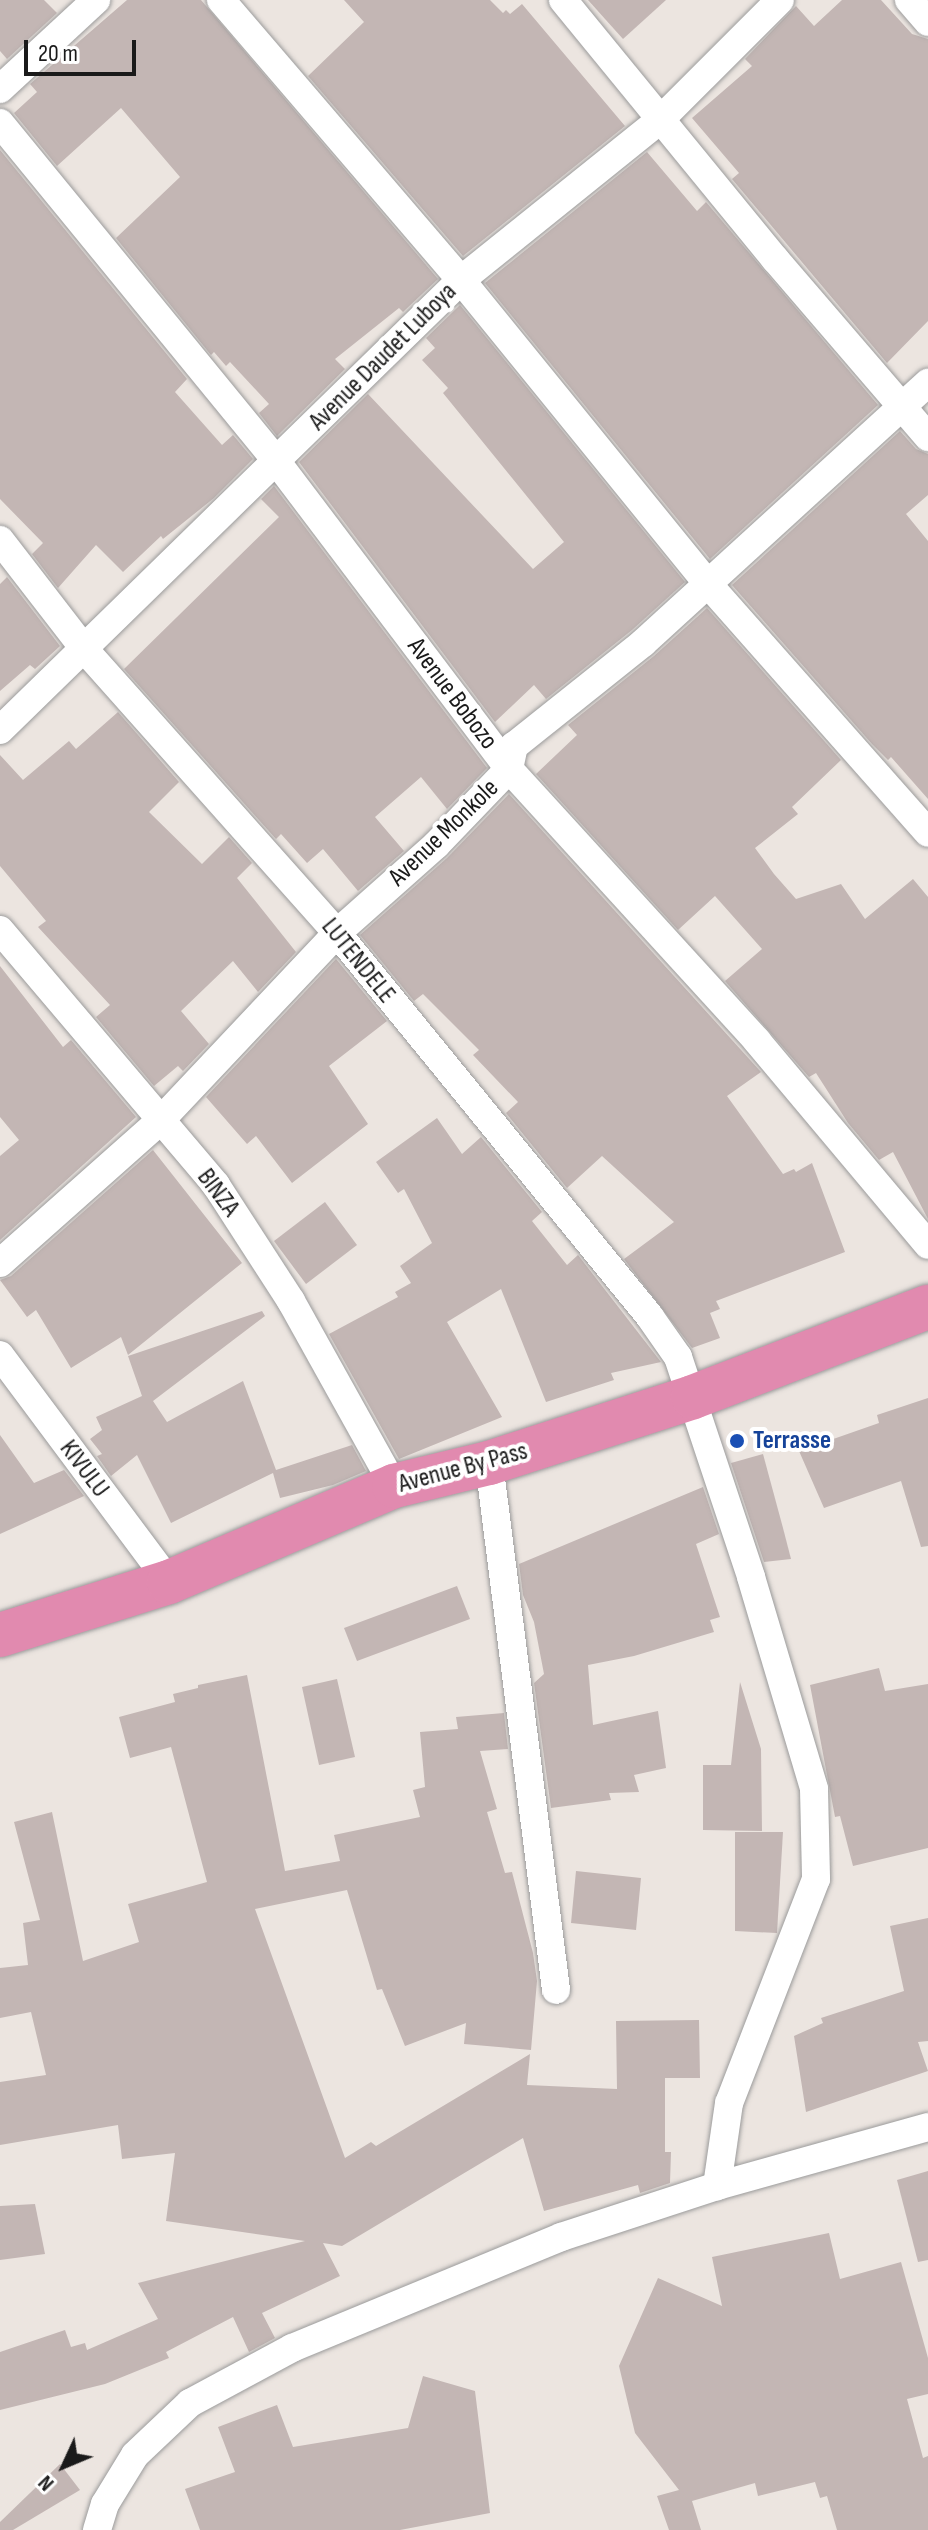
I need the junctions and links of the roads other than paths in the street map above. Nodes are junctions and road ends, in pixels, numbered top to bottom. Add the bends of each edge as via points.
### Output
1 (96, 0) edge
2 (221, 0) edge
3 (563, 0) edge
4 (780, 0) edge
5 (909, 0) edge
6 (928, 22) edge
7 (0, 89) edge
8 (661, 119) junction
9 (0, 123) edge
10 (461, 280) junction
11 (928, 383) edge
12 (901, 406) junction
13 (928, 437) edge
14 (277, 462) junction
15 (0, 540) edge
16 (708, 584) junction
17 (85, 650) junction
18 (0, 730) edge
19 (509, 769) junction
20 (928, 833) edge
21 (0, 930) edge
22 (337, 933) junction
23 (159, 1122) junction
24 (928, 1245) edge
25 (0, 1263) edge
26 (928, 1307) edge
27 (0, 1355) edge
28 (693, 1397) junction
29 (489, 1463) junction
30 (394, 1486) junction
31 (169, 1582) junction
32 (0, 1635) edge
33 (556, 1990) dead end
34 (928, 2127) edge
35 (717, 2186) junction
36 (97, 2530) edge

1 - 7 street
2 - 10 street
3 - 8 street
4 - 8 street, Avenue Daudet Luboya
5 - 6 street
8 - 10 street, Avenue Daudet Luboya
8 - 12 street
9 - 14 street, Avenue Bobozo
10 - 14 street, Avenue Daudet Luboya
10 - 16 street
11 - 12 street, Avenue Monkole
12 - 13 street
12 - 16 street, Avenue Monkole
14 - 17 street, Avenue Daudet Luboya
14 - 19 street, Avenue Bobozo
15 - 17 street, LUTENDELE
16 - 19 street, Avenue Monkole via 514,746
16 - 20 street
17 - 18 street, Avenue Daudet Luboya
17 - 22 street, LUTENDELE
19 - 22 street, Avenue Monkole via 436,845
19 - 24 street, Avenue Bobozo via 757,1041
21 - 23 street, BINZA
22 - 23 street, Avenue Monkole
22 - 28 street, LUTENDELE via 650,1317 678,1357
23 - 25 street, Avenue Monkole
23 - 30 street, BINZA via 216,1185 291,1301
26 - 28 highway, Avenue By Pass
27 - 31 street, KIVULU
28 - 29 highway, Avenue By Pass
28 - 35 street, LUTENDELE via 814,1789 816,1879 729,2103
29 - 30 highway, Avenue By Pass
29 - 33 street
30 - 31 highway, Avenue By Pass
31 - 32 highway, Avenue By Pass
34 - 35 street
35 - 36 street via 561,2237 292,2348 190,2403 135,2455 105,2504

